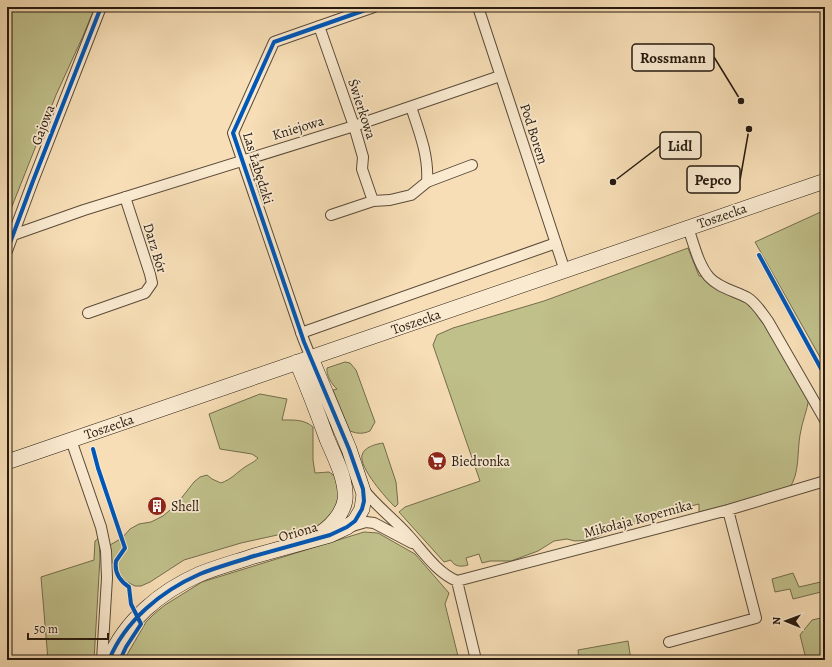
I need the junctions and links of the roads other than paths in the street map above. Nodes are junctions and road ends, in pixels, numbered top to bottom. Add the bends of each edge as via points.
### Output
1 (101, 7) edge
2 (374, 7) edge
3 (478, 7) edge
4 (320, 26) junction
5 (500, 76) junction
6 (410, 107) junction
7 (354, 126) junction
8 (242, 161) junction
9 (472, 165) dead end
10 (825, 181) edge
11 (427, 182) junction
12 (125, 197) junction
13 (373, 201) junction
14 (331, 215) dead end
15 (688, 228) junction
16 (13, 235) junction
17 (556, 243) junction
18 (7, 251) edge
19 (565, 271) junction
20 (88, 313) dead end
21 (301, 333) junction
22 (304, 360) junction
23 (825, 420) edge
24 (71, 440) junction
25 (349, 449) junction
26 (336, 459) junction
27 (7, 462) edge
28 (825, 481) edge
29 (368, 498) junction
30 (728, 510) junction
31 (348, 512) junction
32 (374, 523) junction
33 (418, 547) junction
34 (457, 582) junction
35 (669, 642) dead end
36 (102, 660) edge
37 (109, 660) edge
38 (476, 660) edge

1 - 16 street, Gajowa
2 - 4 street, Las Łabędzki
3 - 5 street, Pod Borem
4 - 7 street, Świerkowa
4 - 8 street, Las Łabędzki via 274,42 233,133
5 - 6 street, Kniejowa
5 - 17 street, Pod Borem
6 - 7 street, Kniejowa
6 - 11 street via 425,151
7 - 8 street, Kniejowa
7 - 13 street, Świerkowa via 363,158 362,169
8 - 12 street, Kniejowa
8 - 21 street, Las Łabędzki
9 - 11 street
10 - 15 main road, Toszecka
11 - 13 street via 411,195
12 - 16 street, Kniejowa
12 - 20 street, Darz Bór via 152,283 145,293
13 - 14 street
15 - 19 main road, Toszecka
15 - 23 street via 709,276 715,282 749,298 759,308
16 - 18 street, Gajowa
17 - 19 street, Pod Borem
17 - 21 street, Toszecka
19 - 22 main road, Toszecka
21 - 22 street, Las Łabędzki
22 - 24 main road, Toszecka
22 - 25 main road
22 - 26 main road
24 - 27 main road, Toszecka
24 - 36 street via 105,545
25 - 26 main road
25 - 29 main road
26 - 31 main road via 344,485
28 - 30 street, Mikołaja Kopernika
29 - 31 main road
29 - 33 street via 408,534
30 - 34 street, Mikołaja Kopernika
30 - 35 street via 756,618
31 - 32 street
31 - 32 street via 366,522
31 - 37 main road, Oriona via 330,535 216,568 183,582 148,606 131,623
32 - 33 street
33 - 34 street via 447,577
34 - 38 street

